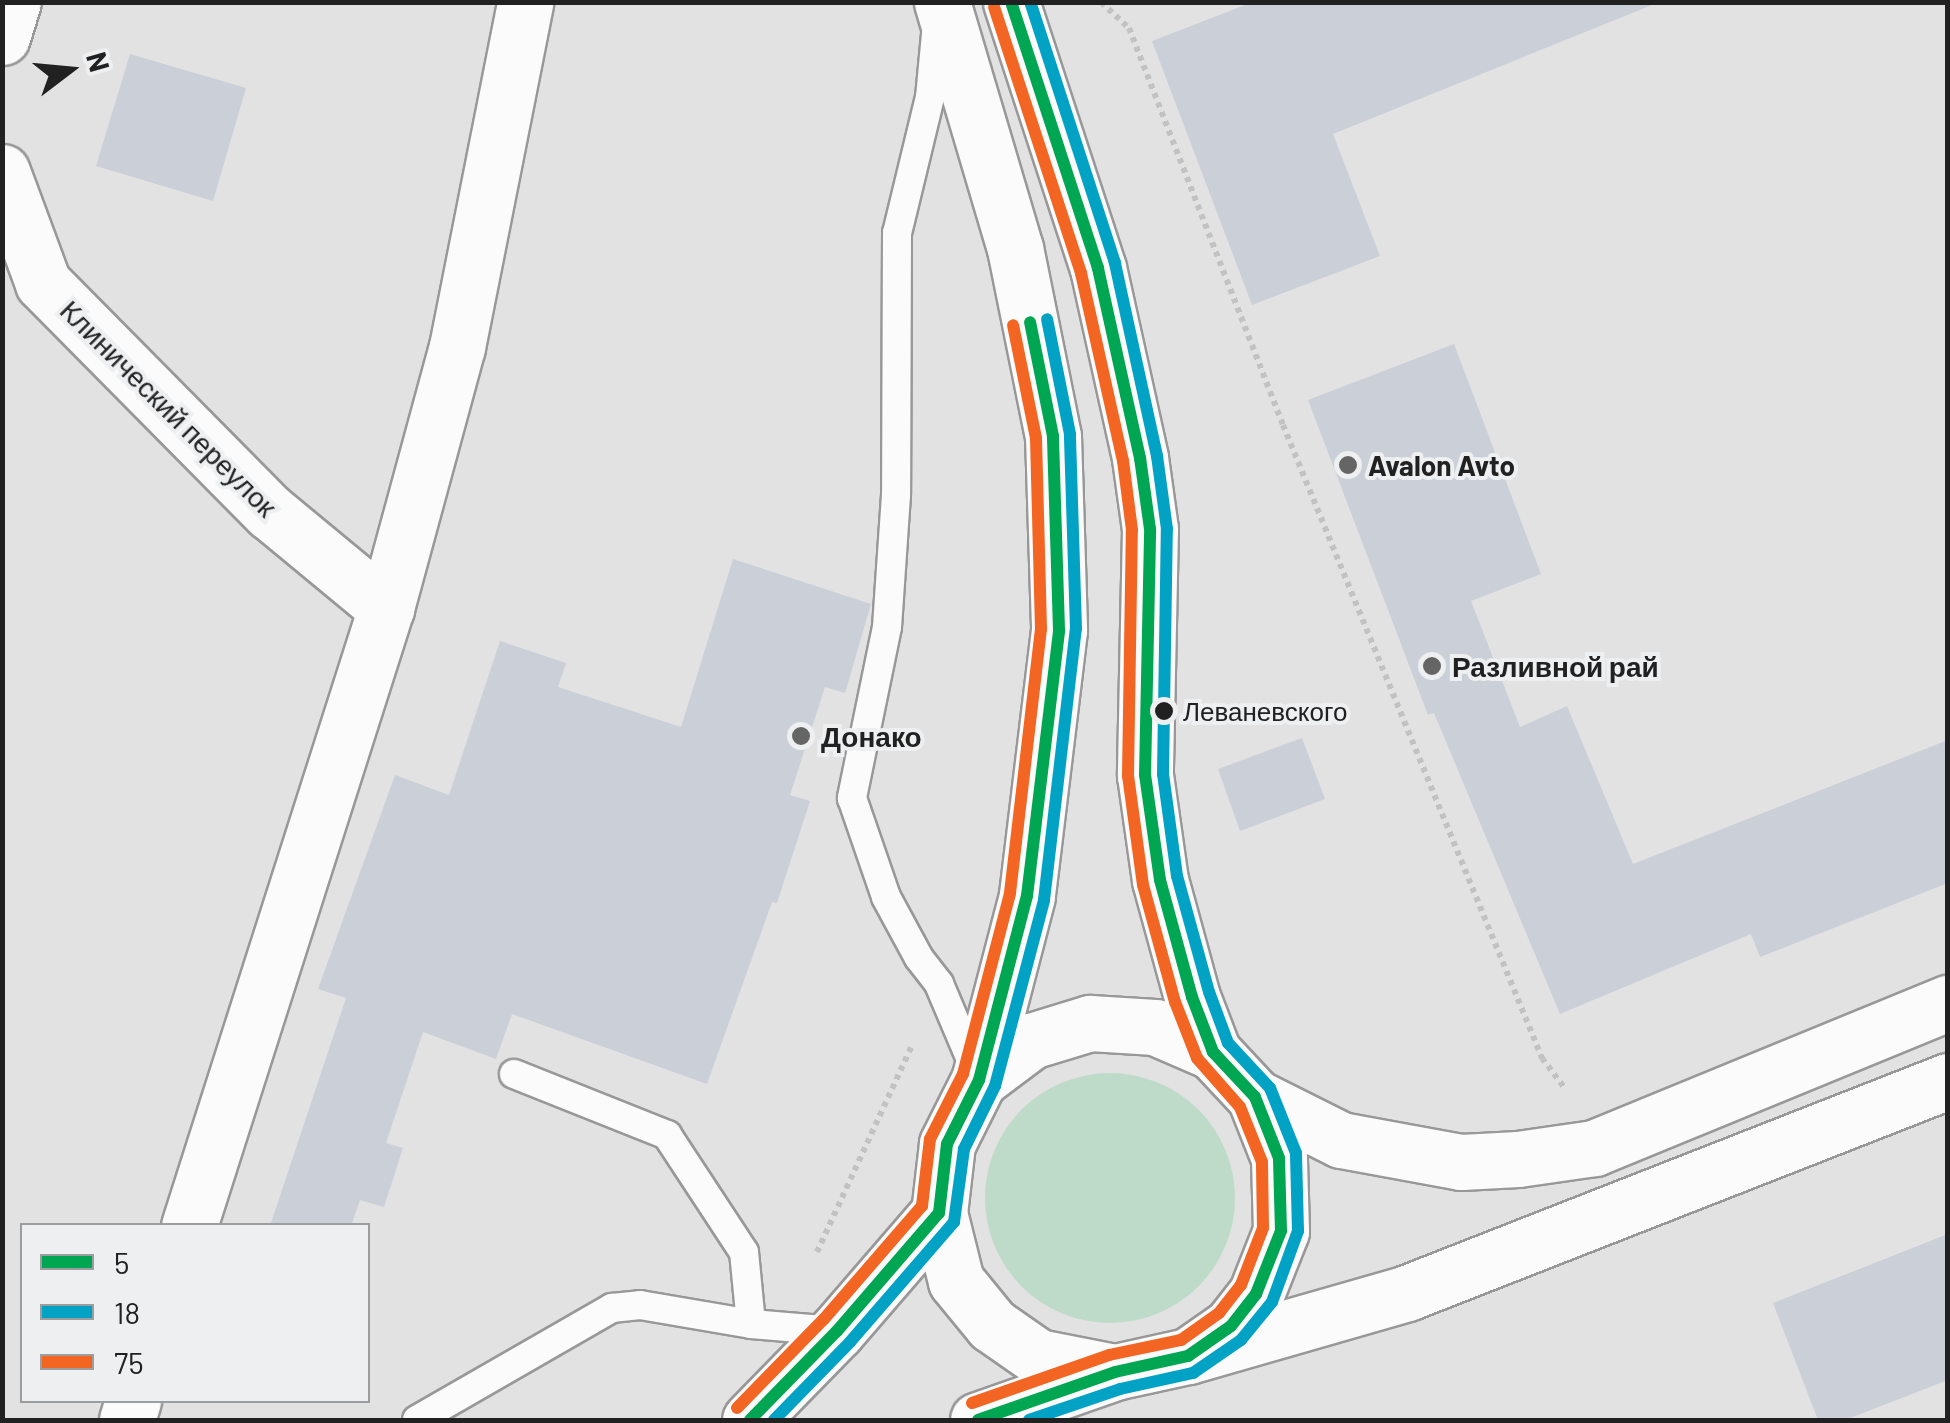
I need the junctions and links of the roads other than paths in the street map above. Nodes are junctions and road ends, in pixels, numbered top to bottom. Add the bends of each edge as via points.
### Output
1 (13, 2) edge
2 (525, 2) edge
3 (941, 2) edge
4 (1011, 2) edge
5 (2, 37) edge
6 (2, 172) edge
7 (386, 608) junction
8 (1948, 1003) edge
9 (1214, 1052) junction
10 (514, 1074) dead end
11 (979, 1080) junction
12 (1948, 1080) edge
13 (1255, 1097) junction
14 (939, 1213) junction
15 (190, 1223) edge
16 (750, 1324) junction
17 (837, 1331) junction
18 (1188, 1356) junction
19 (1115, 1372) junction
20 (417, 1420) edge
21 (750, 1420) edge
22 (978, 1420) edge

1 - 5 main road
2 - 7 main road via 457,346
3 - 11 main road via 1015,248 1053,436 1059,630 1053,692 1027,896
3 - 11 lane via 930,96 896,233 896,495 887,627 852,798 886,896 940,984
4 - 9 main road via 1098,268 1140,458 1150,529 1150,822 1176,943
6 - 7 main road, Клинический переулок via 43,283 270,512
7 - 15 main road
8 - 13 main road via 1594,1148 1461,1162 1341,1140
9 - 11 main road via 1155,1027 1090,1023 1030,1040
9 - 13 main road
10 - 16 lane via 666,1134 744,1252
11 - 14 main road via 948,1144
12 - 18 main road via 1407,1293
13 - 18 main road via 1280,1158 1281,1231 1256,1294 1232,1326
14 - 17 main road
14 - 19 main road via 956,1281 992,1325 1038,1357
16 - 17 lane
16 - 20 lane via 640,1304 612,1308
17 - 21 main road
18 - 19 main road
19 - 22 main road

